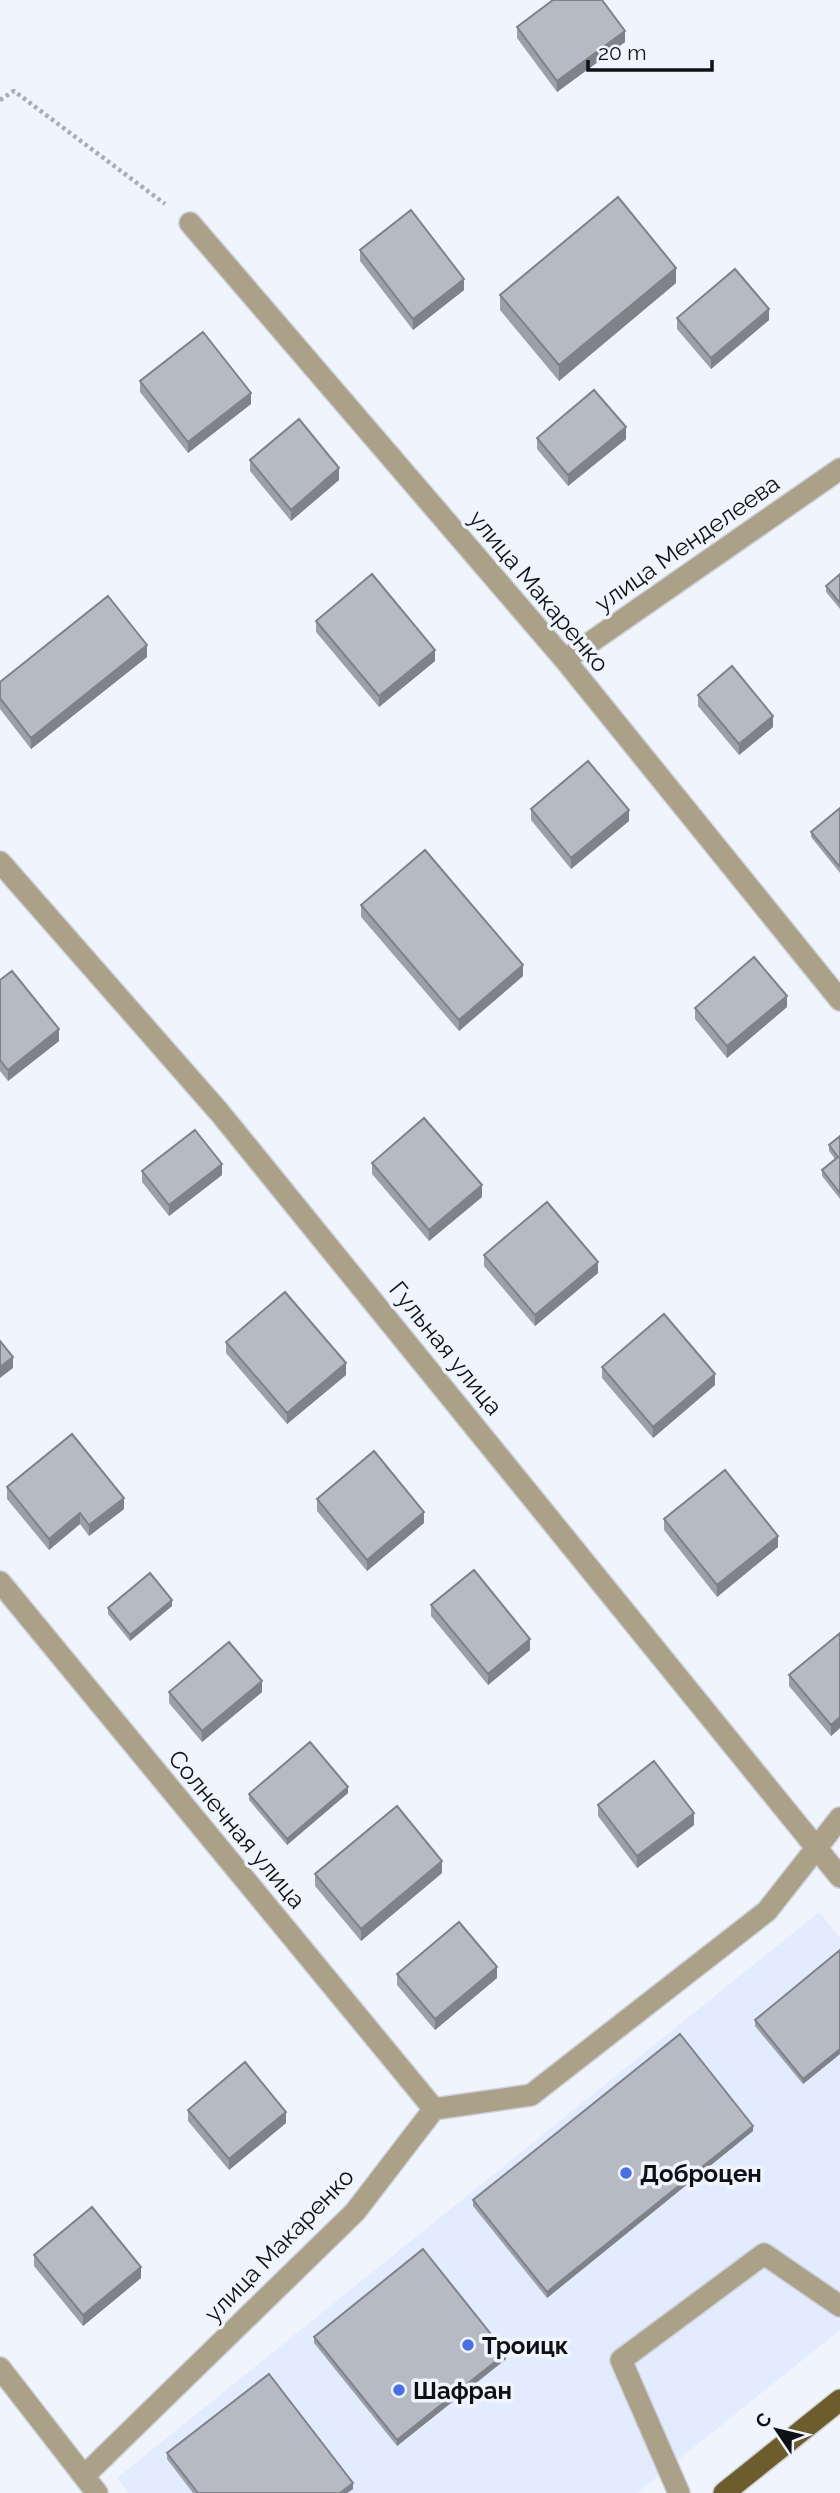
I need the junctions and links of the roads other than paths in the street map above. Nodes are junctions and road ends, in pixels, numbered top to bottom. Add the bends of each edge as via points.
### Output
1 (190, 223) road end
2 (840, 469) edge
3 (565, 660) junction
4 (0, 862) edge
5 (840, 1000) edge
6 (0, 1582) edge
7 (840, 1818) edge
8 (816, 1846) junction
9 (840, 1877) edge
10 (434, 2109) junction
11 (840, 2306) edge
12 (0, 2368) edge
13 (840, 2400) edge
14 (90, 2485) edge
15 (679, 2493) edge
16 (724, 2493) edge

1 - 3 street, улица Макаренко
2 - 3 street, улица Менделеева
3 - 5 street, улица Макаренко
4 - 8 street, Гульная улица via 220,1112
6 - 10 street, Солнечная улица
7 - 8 street
8 - 9 street, Гульная улица
8 - 10 street via 767,1911 531,2095
10 - 14 street, улица Макаренко via 355,2212
11 - 15 street via 764,2254 621,2360
12 - 14 street
13 - 16 main road

